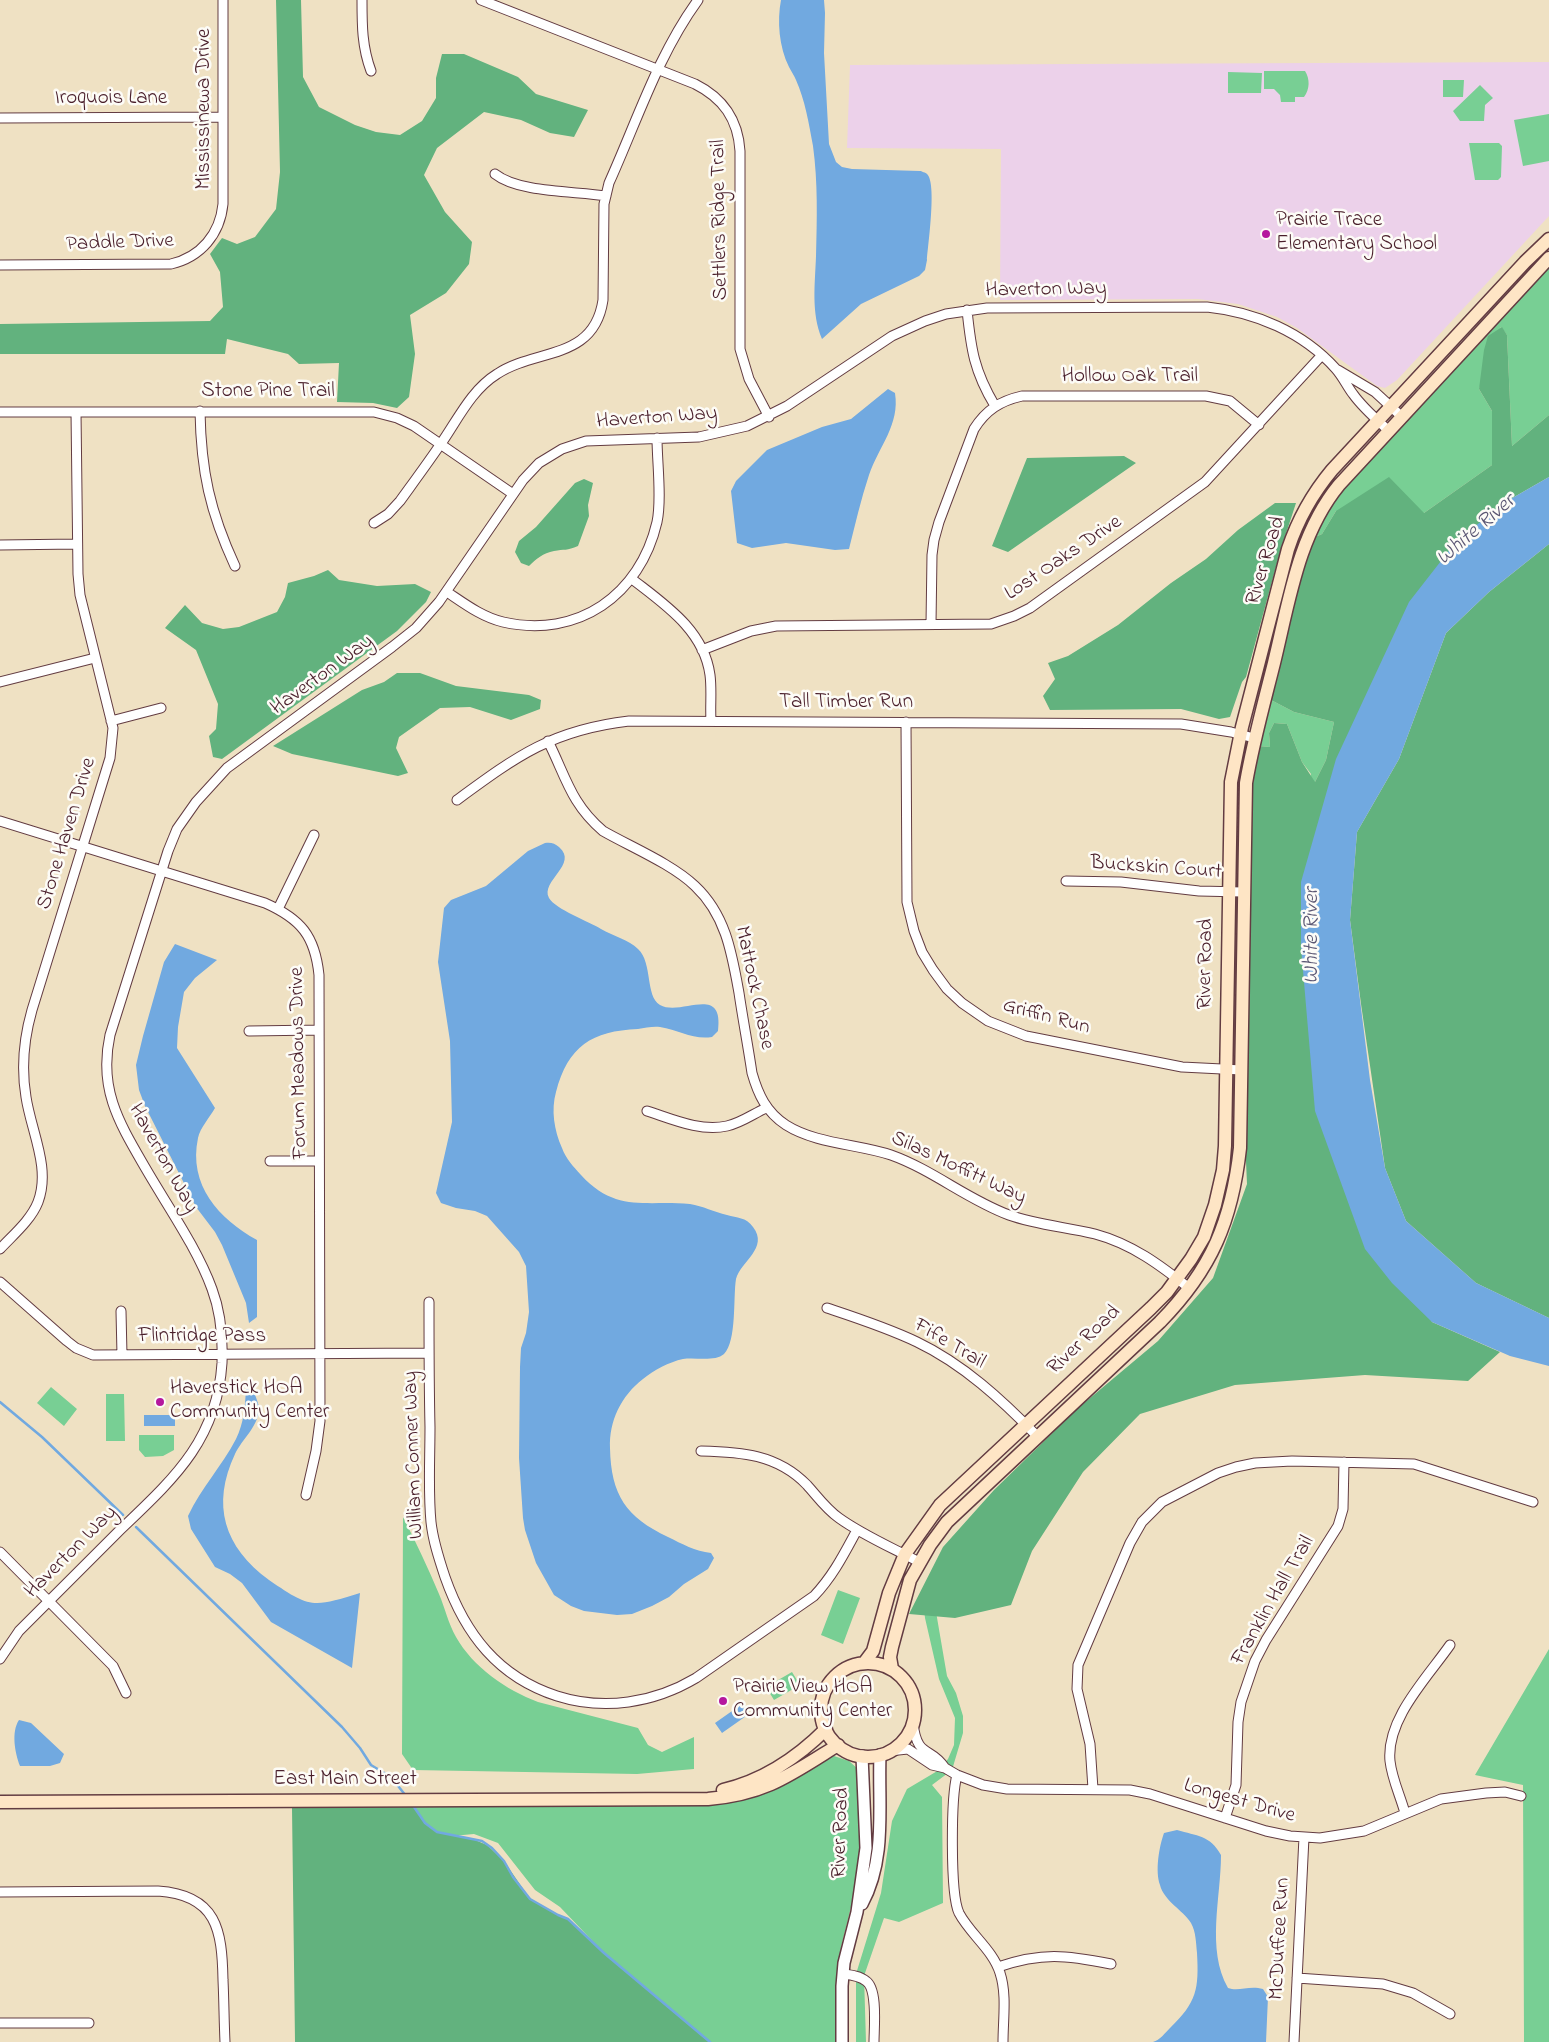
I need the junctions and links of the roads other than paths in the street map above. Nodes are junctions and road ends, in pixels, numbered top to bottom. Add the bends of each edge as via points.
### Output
1 (223, 0) edge
2 (362, 0) edge
3 (481, 0) edge
4 (698, 0) edge
5 (497, 3) edge
6 (657, 69) junction
7 (371, 71) dead end
8 (223, 117) junction
9 (0, 118) edge
10 (495, 174) dead end
11 (606, 196) junction
12 (221, 218) joint
13 (1549, 239) edge
14 (1549, 258) edge
15 (0, 265) edge
16 (967, 310) junction
17 (1321, 356) junction
18 (1336, 369) junction
19 (995, 406) junction
20 (1391, 406) junction
21 (200, 411) junction
22 (0, 412) edge
23 (76, 412) junction
24 (1401, 416) junction
25 (769, 417) junction
26 (1377, 420) junction
27 (1259, 424) junction
28 (1388, 430) junction
29 (657, 438) junction
30 (440, 445) junction
31 (513, 494) junction
32 (374, 523) dead end
33 (77, 544) junction
34 (0, 545) edge
35 (236, 566) dead end
36 (632, 579) junction
37 (447, 592) junction
38 (931, 624) junction
39 (702, 650) junction
40 (95, 658) junction
41 (0, 682) edge
42 (161, 708) dead end
43 (111, 720) junction
44 (710, 721) junction
45 (906, 722) junction
46 (1240, 734) junction
47 (1254, 738) junction
48 (548, 741) junction
49 (457, 800) dead end
50 (0, 821) edge
51 (314, 835) dead end
52 (82, 846) junction
53 (162, 871) junction
54 (1066, 882) dead end
55 (1228, 892) junction
56 (1243, 892) junction
57 (278, 909) junction
58 (319, 1030) junction
59 (249, 1031) dead end
60 (1226, 1070) junction
61 (1242, 1070) junction
62 (766, 1108) junction
63 (647, 1111) dead end
64 (270, 1161) dead end
65 (319, 1161) junction
66 (0, 1249) edge
67 (1177, 1278) junction
68 (0, 1282) edge
69 (1189, 1288) junction
70 (429, 1302) dead end
71 (827, 1308) dead end
72 (121, 1311) dead end
73 (429, 1354) junction
74 (222, 1355) junction
75 (320, 1355) junction
76 (122, 1356) junction
77 (1026, 1424) junction
78 (1037, 1436) junction
79 (701, 1451) dead end
80 (1344, 1462) junction
81 (306, 1495) dead end
82 (1533, 1502) dead end
83 (858, 1530) junction
84 (0, 1552) edge
85 (905, 1554) junction
86 (919, 1562) junction
87 (49, 1601) junction
88 (1450, 1645) dead end
89 (0, 1660) edge
90 (864, 1663) junction
91 (892, 1669) junction
92 (126, 1693) dead end
93 (913, 1723) junction
94 (826, 1729) junction
95 (838, 1745) junction
96 (884, 1753) junction
97 (862, 1756) junction
98 (945, 1768) junction
99 (957, 1775) junction
100 (1093, 1789) junction
101 (1522, 1796) dead end
102 (689, 1798) junction
103 (0, 1802) edge
104 (1405, 1813) junction
105 (1224, 1818) junction
106 (1304, 1837) junction
107 (0, 1892) edge
108 (857, 1912) junction
109 (1111, 1964) dead end
110 (998, 1967) junction
111 (843, 1974) junction
112 (1297, 1978) junction
113 (1450, 2014) dead end
114 (0, 2023) edge
115 (89, 2023) dead end
116 (225, 2042) edge
117 (842, 2042) edge
118 (874, 2042) edge
119 (1003, 2042) edge
120 (1294, 2042) edge

1 - 8 street, Mississinewa Drive
2 - 7 street via 364,52
3 - 5 street, Settlers Ridge Trail
4 - 6 street
5 - 6 street, Settlers Ridge Trail
6 - 11 street
6 - 25 street, Settlers Ridge Trail via 712,93 725,106 738,131 740,349 749,379
8 - 9 street, Iroquois Lane
8 - 12 street, Mississinewa Drive
10 - 11 street via 524,186
11 - 30 street via 603,300 600,314 590,331 568,348 513,366 489,379 472,397
12 - 15 street, Paddle Drive via 215,233 197,253 171,264
13 - 20 main road, River Road
14 - 24 main road, River Road
16 - 17 street, Haverton Way via 1035,307 1224,309 1273,324
16 - 19 street via 976,369
16 - 25 street, Haverton Way via 925,321 892,336
17 - 18 street, Haverton Way
17 - 27 street, Lost Oaks Drive
18 - 20 street, Haverton Way via 1366,385
18 - 26 street, Haverton Way via 1354,396
19 - 27 street, Hollow Oak Trail via 1022,396 1206,396 1230,402
19 - 38 street via 974,429 939,522 932,556
20 - 24 street, Haverton Way
20 - 26 main road, River Road
21 - 23 street, Stone Pine Trail
21 - 30 street, Stone Pine Trail via 374,412 404,421
21 - 35 street via 202,460 208,496
22 - 23 street, Stone Pine Trail
23 - 33 street, Stone Haven Drive
24 - 28 main road, River Road
25 - 29 street, Haverton Way via 715,435
26 - 28 street, Haverton Way
26 - 46 main road, River Road via 1320,485 1294,532
27 - 38 street, Lost Oaks Drive via 1205,482 1030,608 991,624
28 - 47 main road, River Road via 1332,493 1310,532 1300,557
29 - 31 street, Haverton Way via 593,440 570,445 539,464
29 - 36 street via 658,519 646,557
30 - 31 street, Stone Pine Trail
30 - 32 street via 400,502
31 - 37 street, Haverton Way
33 - 34 street
33 - 40 street, Stone Haven Drive via 80,596
36 - 37 street via 589,613 559,624 538,626 487,617
36 - 39 street via 672,610
37 - 53 street, Haverton Way via 405,637 218,777 177,829
38 - 39 street, Lost Oaks Drive via 776,626 751,631
39 - 44 street via 710,674
40 - 41 street
40 - 43 street, Stone Haven Drive
42 - 43 street
43 - 52 street, Stone Haven Drive via 112,752
44 - 45 street, Tall Timber Run
44 - 48 street, Tall Timber Run via 609,723
45 - 46 street, Tall Timber Run via 1181,724
45 - 60 street, Griffin Run via 908,907 922,952 947,989 988,1020 1026,1036 1182,1068
46 - 47 street, Tall Timber Run
46 - 55 main road, River Road via 1230,782
47 - 56 main road, River Road via 1245,793
48 - 49 street, Tall Timber Run via 519,756
48 - 62 street, Mattock Chase via 577,803 593,823 678,872 695,885 714,907 729,942 752,1073
50 - 52 street, Forum Meadows Drive
51 - 57 street
52 - 53 street, Forum Meadows Drive
52 - 66 street, Stone Haven Drive via 25,1040 25,1090 42,1166 42,1189 34,1210
53 - 57 street, Forum Meadows Drive
53 - 74 street, Haverton Way via 110,1035 107,1080 111,1101 124,1130 212,1287 221,1326
54 - 55 street, Buckskin Court via 1121,882
55 - 56 street, Buckskin Court
55 - 60 main road, River Road
56 - 61 main road, River Road
57 - 58 street, Forum Meadows Drive via 302,927 314,946 319,975
58 - 59 street
58 - 65 street, Forum Meadows Drive
60 - 61 street, Griffin Run
60 - 67 main road, River Road via 1225,1146 1218,1194 1204,1237
61 - 69 main road, River Road via 1236,1183 1222,1231
62 - 63 street via 728,1126 709,1127
62 - 67 street, Silas Moffitt Way via 782,1123 800,1132 891,1155 995,1210 1126,1245
64 - 65 street
65 - 75 street, Forum Meadows Drive
67 - 69 street, Silas Moffitt Way
67 - 77 main road, River Road via 1151,1308
68 - 76 street, Flintridge Pass via 76,1348 100,1356
69 - 78 main road, River Road via 1160,1322
70 - 73 street, William Conner Way
71 - 77 street, Fife Trail via 918,1343 993,1393
72 - 76 street
73 - 75 street, Flintridge Pass
73 - 83 street, William Conner Way via 430,1511 443,1571 456,1606 474,1637 505,1669 538,1689 570,1700 610,1704 652,1698 679,1688 814,1596 836,1570
74 - 75 street, Flintridge Pass
74 - 76 street, Flintridge Pass
74 - 87 street, Haverton Way via 215,1407 202,1439 188,1459 167,1485
75 - 81 street, Forum Meadows Drive via 319,1429
77 - 78 street, Fife Trail
77 - 85 main road, River Road via 940,1505
78 - 86 main road, River Road via 947,1522
79 - 83 street via 747,1453 778,1463 806,1484 837,1516
80 - 82 street via 1414,1464
80 - 100 street via 1255,1463 1236,1467 1162,1502 1142,1522 1078,1666 1077,1689 1091,1751
80 - 105 street, Franklin Hall Trail via 1343,1510 1338,1526 1266,1640 1246,1682 1238,1722 1236,1785
83 - 85 street
84 - 87 street
85 - 86 street
85 - 90 main road, River Road via 889,1593 873,1651
86 - 91 main road, River Road via 898,1619 890,1657
87 - 89 street, Haverton Way via 19,1631
87 - 92 street via 113,1666
88 - 104 street via 1400,1717 1394,1731 1390,1762
90 - 91 main road
90 - 94 main road via 847,1668 828,1686 822,1703
91 - 93 main road via 910,1688 915,1705
93 - 96 main road via 904,1740
93 - 98 street, Longest Drive via 914,1736 920,1747
94 - 95 main road
94 - 102 main road, East Main Street via 782,1765 755,1779 734,1788
95 - 97 main road
95 - 102 main road, East Main Street via 793,1774 761,1788 730,1797
96 - 97 main road
96 - 98 street, Longest Drive via 908,1750 932,1765
96 - 108 street, River Road via 880,1838 872,1879
97 - 108 street, River Road via 866,1839
98 - 99 street, Longest Drive
99 - 100 street, Longest Drive via 983,1785 1007,1789
99 - 110 street via 953,1794 956,1903 965,1923
100 - 105 street, Longest Drive via 1150,1794
101 - 104 street, Longest Drive via 1504,1792 1452,1797
102 - 103 main road, East Main Street
104 - 106 street, Longest Drive via 1364,1831
105 - 106 street, Longest Drive via 1266,1831
106 - 112 street, McDuffee Run
107 - 116 street via 158,1891 192,1898 210,1914 221,1937
108 - 111 street, River Road
109 - 110 street via 1060,1955 1031,1958
110 - 119 street via 1002,1987
111 - 117 street, River Road
111 - 118 street via 860,1977 872,1988
112 - 113 street via 1384,1984 1413,1993
112 - 120 street, McDuffee Run
114 - 115 street

